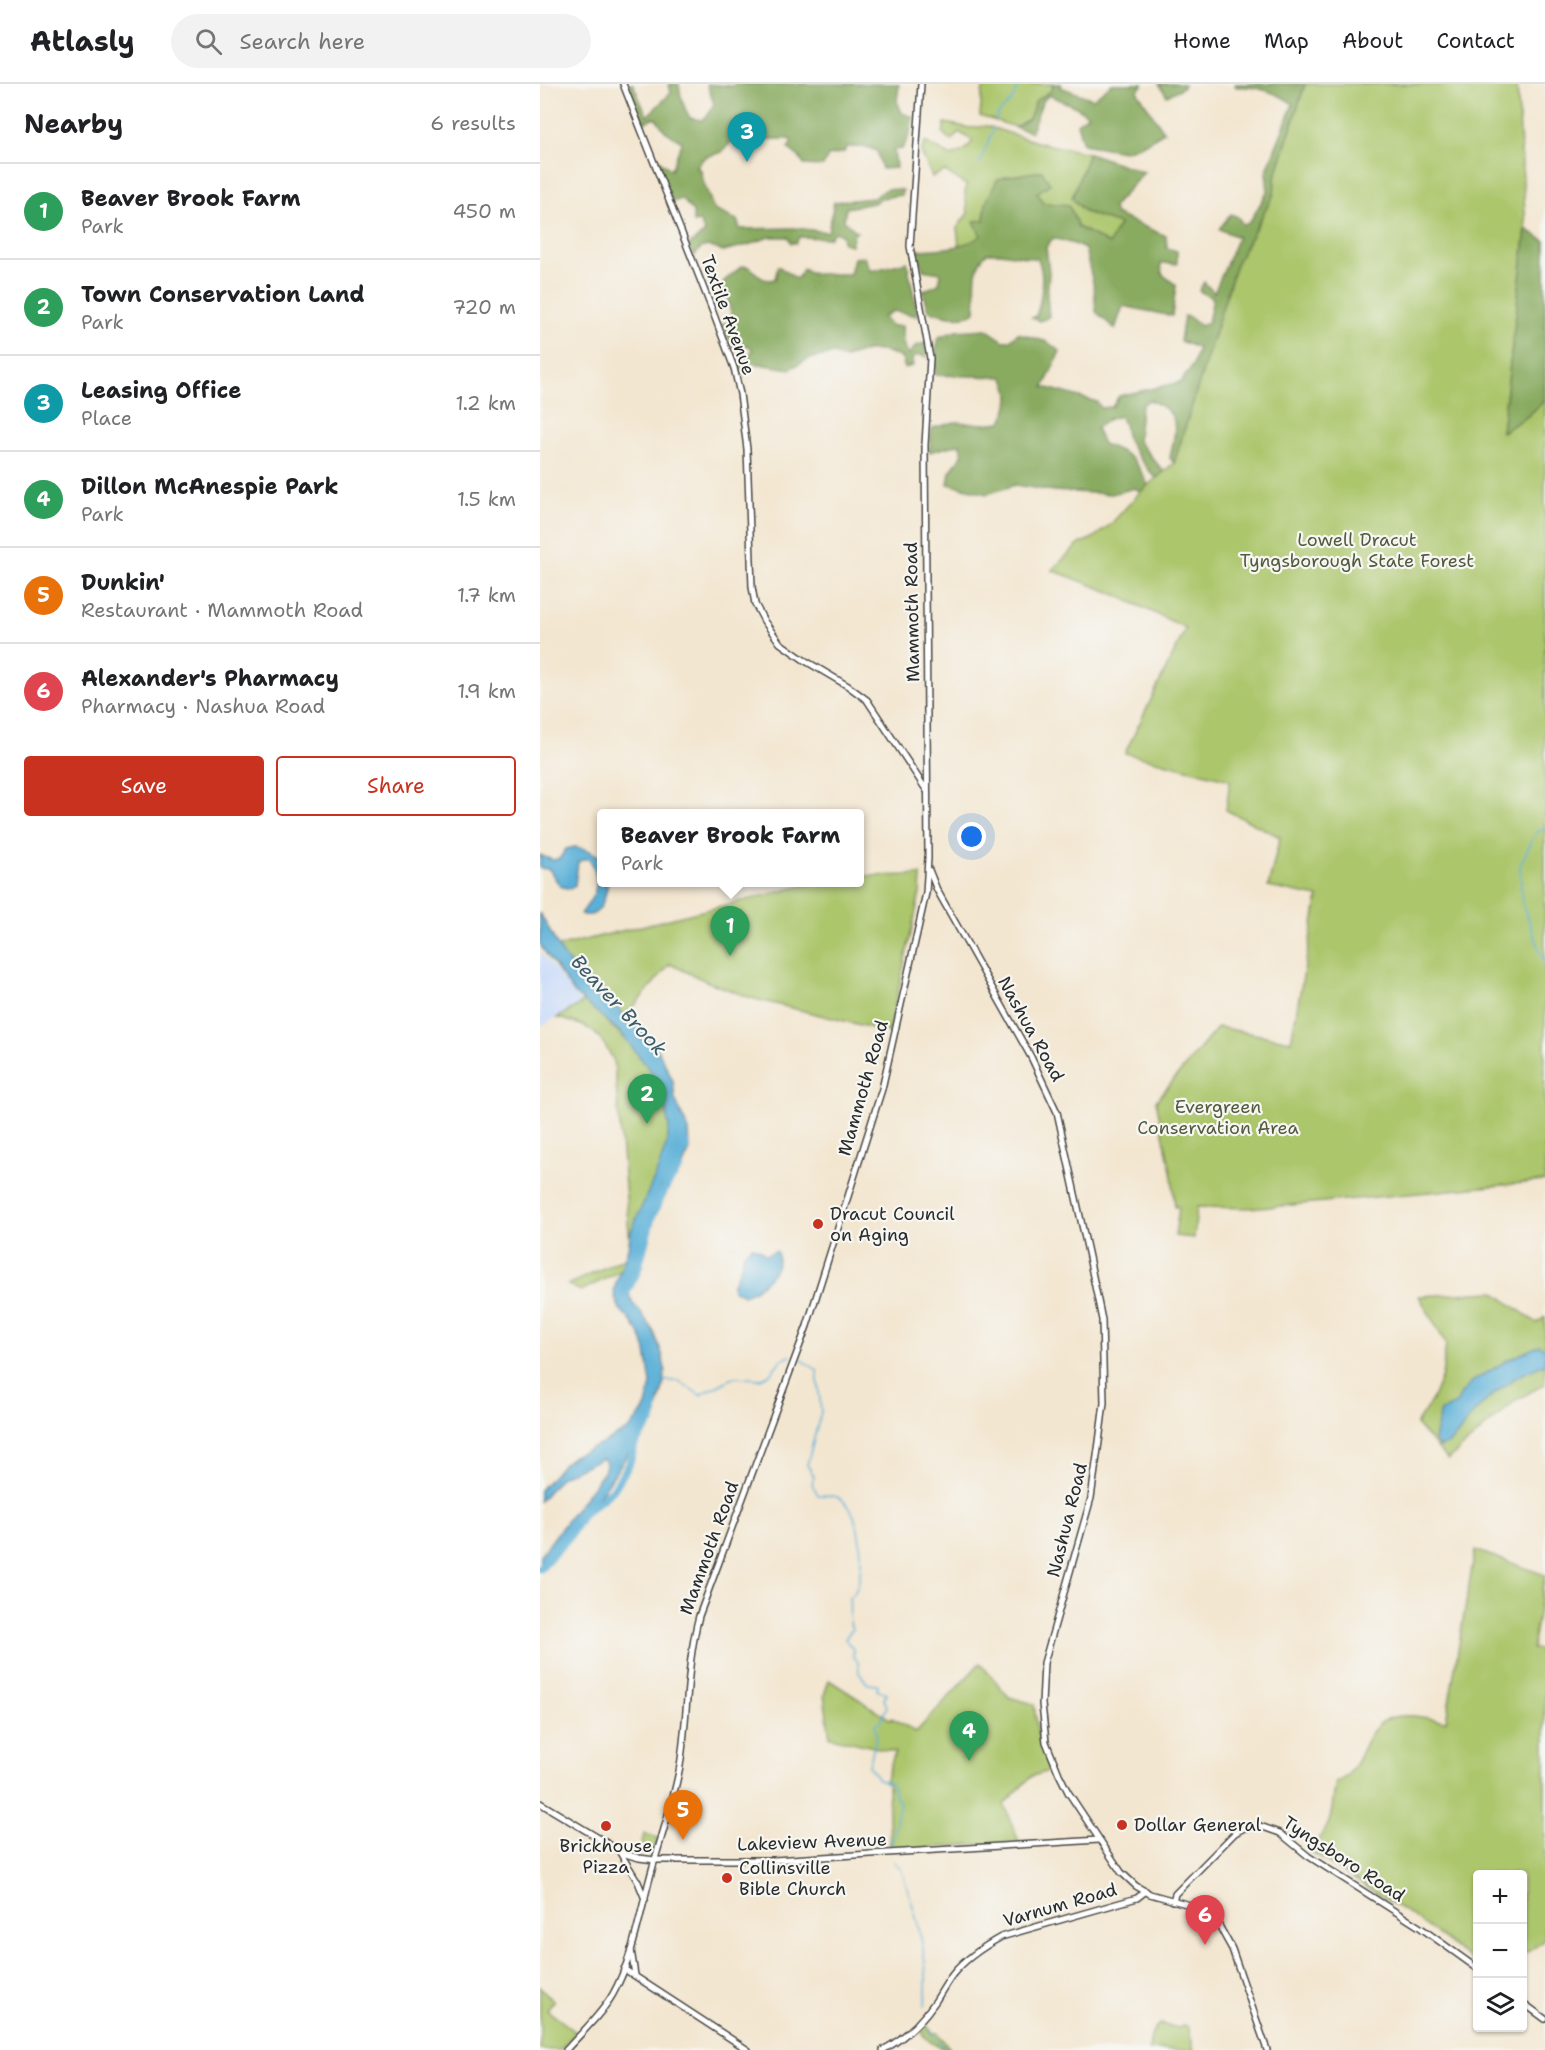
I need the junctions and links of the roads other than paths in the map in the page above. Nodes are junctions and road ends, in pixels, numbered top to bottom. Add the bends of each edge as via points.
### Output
1 (623, 84) edge
2 (921, 84) edge
3 (928, 766) junction
4 (917, 775) junction
5 (928, 792) junction
6 (928, 868) junction
7 (540, 1803) edge
8 (1099, 1840) junction
9 (618, 1850) junction
10 (655, 1860) junction
11 (1146, 1892) junction
12 (645, 1899) junction
13 (1173, 1901) junction
14 (631, 1948) junction
15 (1473, 1965) edge
16 (624, 1969) junction
17 (635, 1975) junction
18 (1527, 2006) edge
19 (1545, 2019) edge
20 (566, 2050) edge
21 (748, 2050) edge
22 (883, 2050) edge
23 (1268, 2050) edge

1 - 4 main road, Textile Avenue via 718,324 738,386 747,449 755,604 780,643 867,700
2 - 3 main road, Mammoth Road via 910,246 930,358 925,445
3 - 4 main road
3 - 5 main road, Mammoth Road
4 - 5 main road
5 - 6 main road, Mammoth Road
6 - 8 main road, Nashua Road via 1050,1095 1062,1130 1099,1302 1104,1393 1097,1460 1088,1511 1044,1663 1042,1704 1052,1757 1068,1792
6 - 10 main road, Mammoth Road via 882,1089 800,1344 699,1616 691,1655 680,1767
7 - 9 main road, Lakeview Avenue
8 - 10 main road, Lakeview Avenue via 774,1860
8 - 11 main road, Nashua Road via 1121,1872
9 - 10 main road, Lakeview Avenue via 636,1858
9 - 12 main road
10 - 12 main road, Mammoth Road
11 - 13 main road, Nashua Road
11 - 22 main road, Varnum Road via 1137,1898 1001,1937 966,1960 926,2014
12 - 14 main road, Mammoth Road
13 - 15 main road, Tyngsboro Road via 1175,1894 1228,1839 1244,1828 1260,1826 1280,1833 1308,1856
13 - 23 main road, Nashua Road via 1208,1913 1224,1932
14 - 16 main road, Mammoth Road
14 - 17 main road
16 - 17 main road
16 - 20 main road, Mammoth Road via 606,2006
17 - 21 main road
18 - 19 main road

